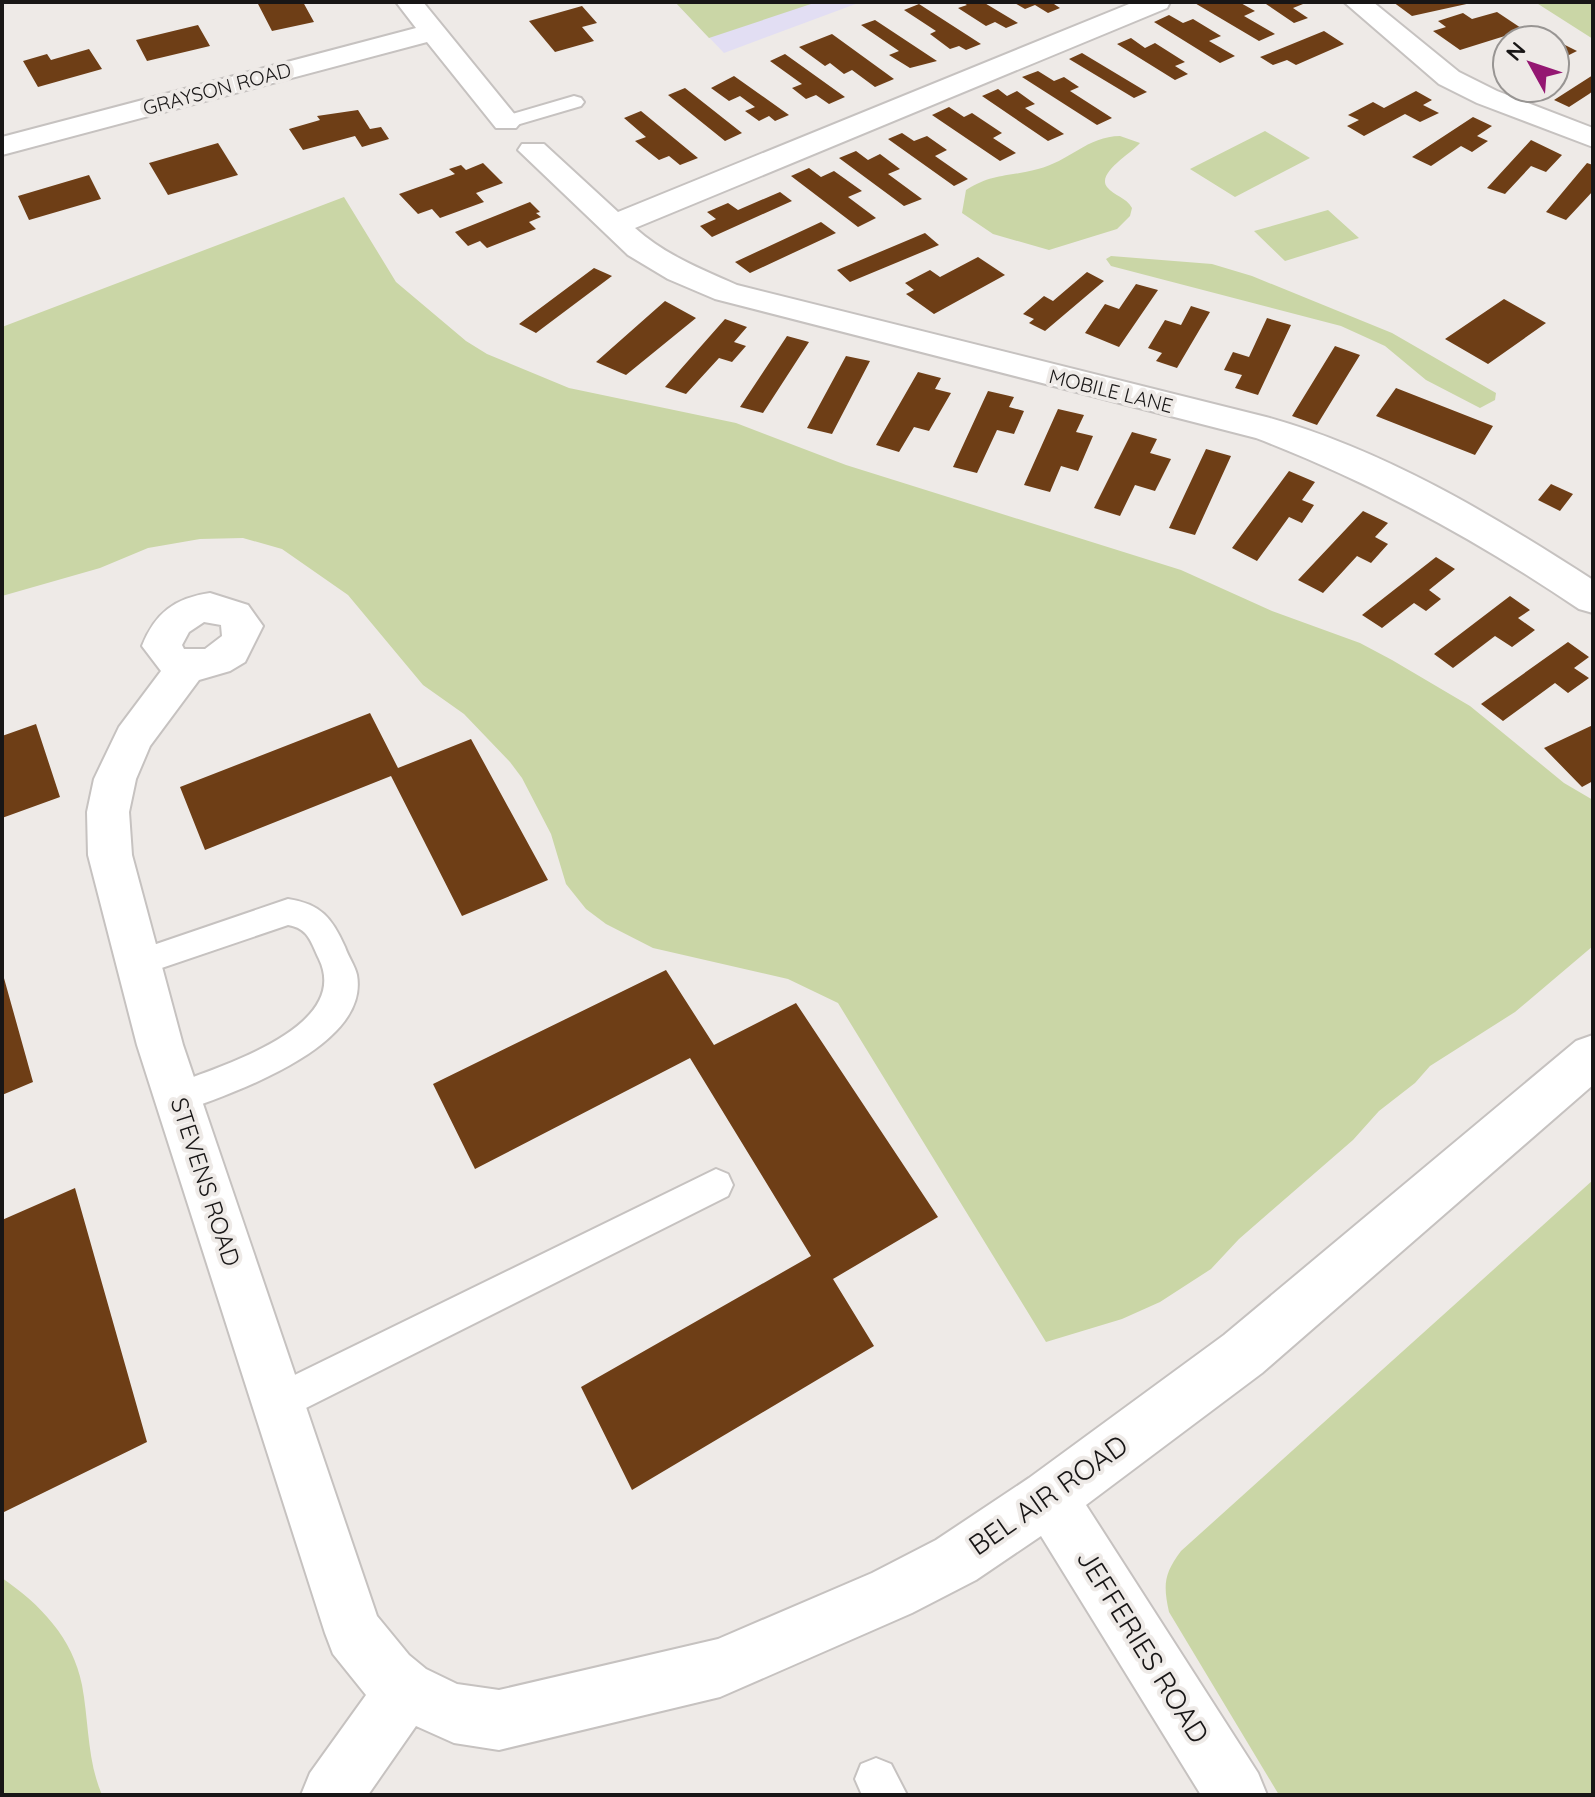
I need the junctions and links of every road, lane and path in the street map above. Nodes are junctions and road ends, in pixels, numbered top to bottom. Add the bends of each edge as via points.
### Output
1 (409, 2) edge
2 (1157, 2) edge
3 (1357, 2) edge
4 (433, 32) junction
5 (574, 102) dead end
6 (506, 122) joint
7 (1593, 138) edge
8 (2, 146) edge
9 (533, 150) dead end
10 (612, 226) junction
11 (1593, 599) edge
12 (187, 666) dead end
13 (138, 963) junction
14 (1593, 1056) edge
15 (178, 1098) junction
16 (716, 1185) dead end
17 (277, 1403) junction
18 (1049, 1498) junction
19 (405, 1690) junction
20 (332, 1795) edge
21 (1236, 1795) edge

1 - 4 street
2 - 10 street
3 - 7 street via 1449,78
4 - 6 street
4 - 8 street, GRAYSON ROAD
5 - 6 lane
9 - 10 street, MOBILE LANE
10 - 11 street, MOBILE LANE via 679,272 746,299 1266,429 1340,456 1413,488
12 - 13 street, STEVENS ROAD via 133,738 108,812 110,855
13 - 15 street, STEVENS ROAD
13 - 15 lane via 288,912 318,921 342,978 339,1000 299,1045
14 - 18 street, BEL AIR ROAD via 1243,1354
15 - 17 street, STEVENS ROAD
16 - 17 lane
17 - 19 street, STEVENS ROAD via 354,1633
18 - 19 street, BEL AIR ROAD via 956,1560 720,1668 499,1720 454,1713
18 - 21 street, JEFFERIES ROAD
19 - 20 street

